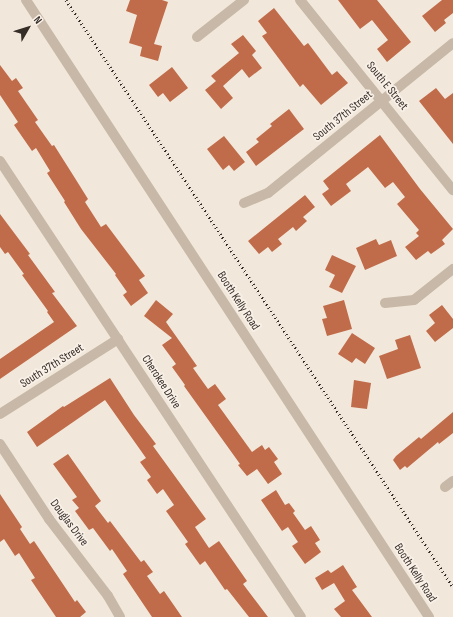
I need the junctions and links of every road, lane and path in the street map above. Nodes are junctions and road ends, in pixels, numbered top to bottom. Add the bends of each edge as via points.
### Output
1 (26, 0) edge
2 (244, 0) edge
3 (300, 0) edge
4 (197, 37) dead end
5 (453, 42) edge
6 (383, 101) junction
7 (0, 161) edge
8 (453, 190) edge
9 (244, 203) dead end
10 (453, 269) edge
11 (385, 303) dead end
12 (118, 339) junction
13 (0, 414) edge
14 (0, 444) edge
15 (120, 617) edge
16 (301, 617) edge
17 (429, 617) edge

1 - 17 street, Booth Kelly Road
2 - 4 street
3 - 6 street, South E Street
5 - 6 street, South 37th Street
6 - 8 street, South E Street
6 - 9 street, South 37th Street via 268,193
7 - 12 street, Cherokee Drive
10 - 11 street via 414,300
12 - 13 street, South 37th Street
12 - 16 street, Cherokee Drive
14 - 15 street, Douglas Drive via 49,519 108,596

